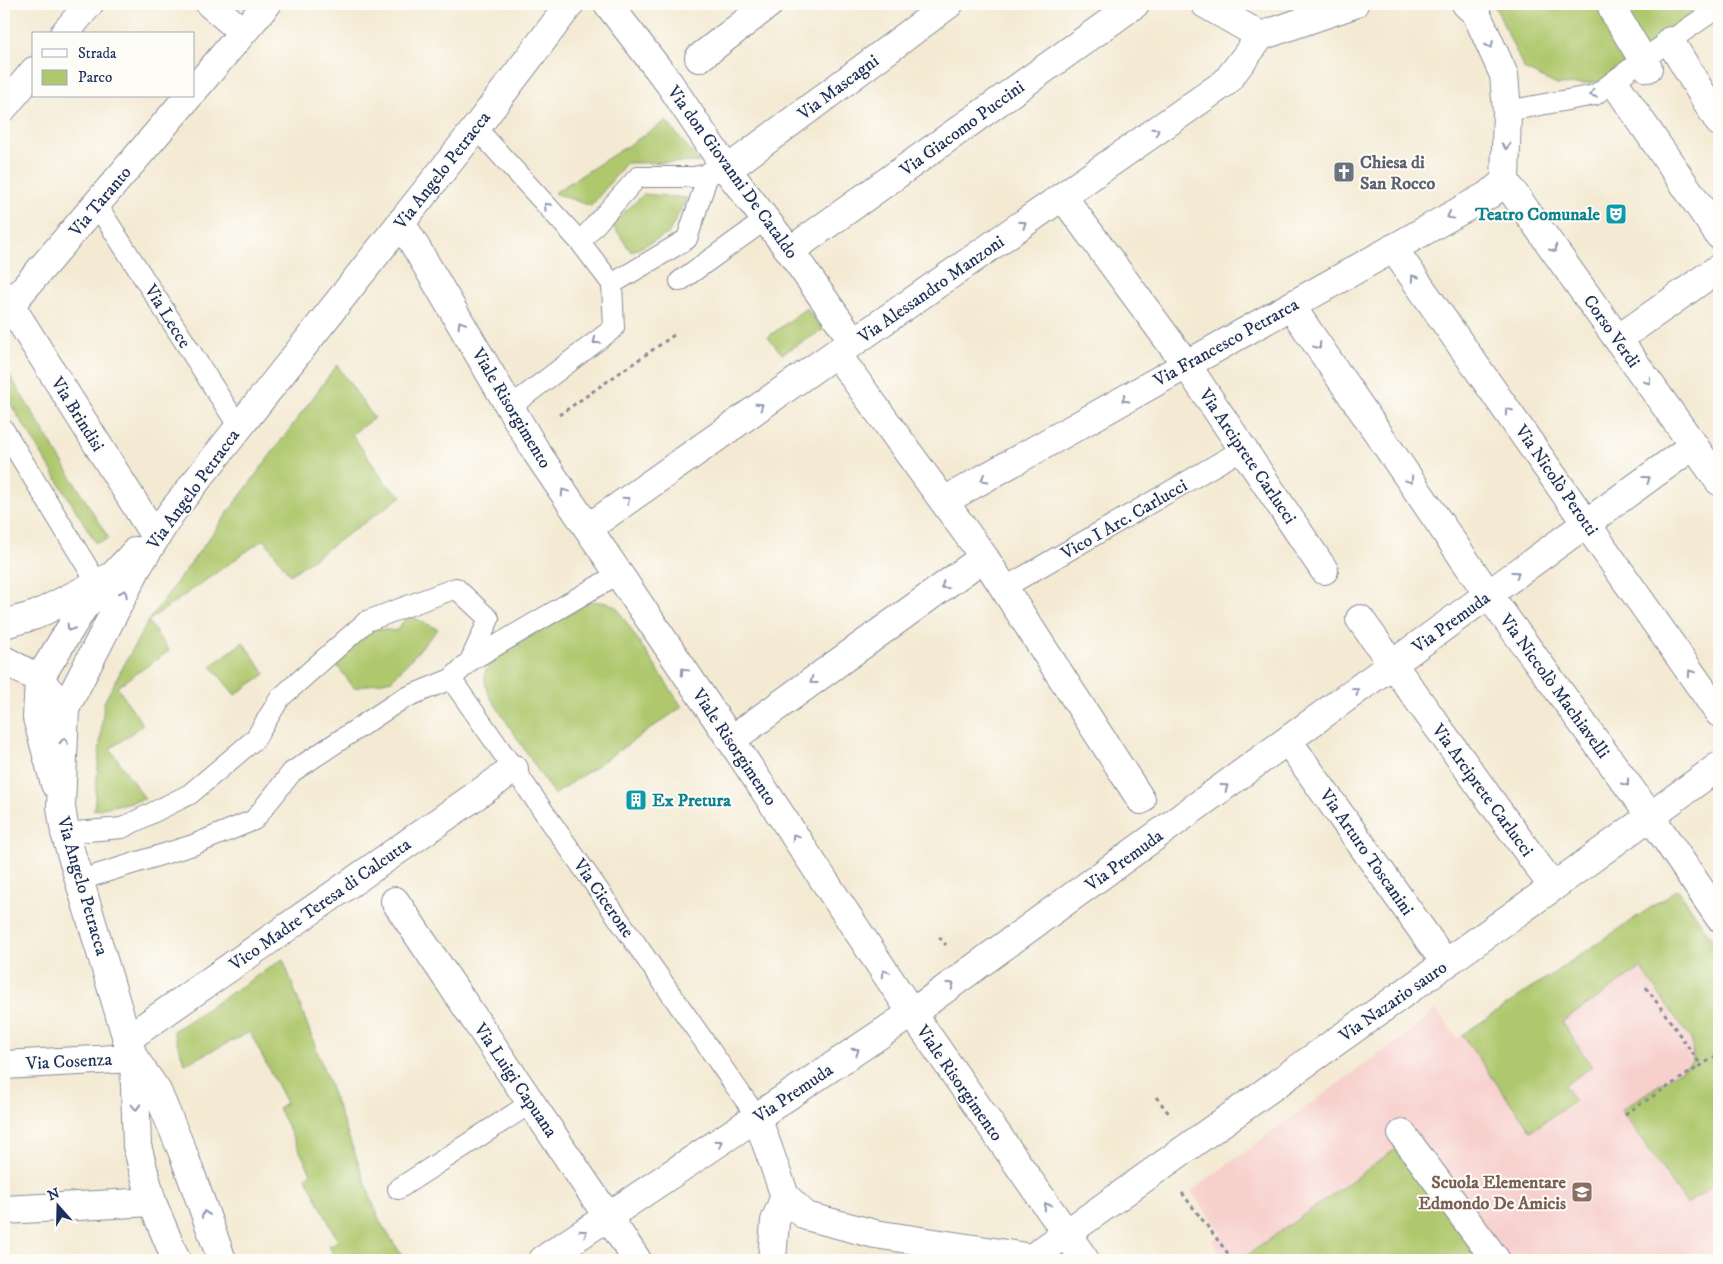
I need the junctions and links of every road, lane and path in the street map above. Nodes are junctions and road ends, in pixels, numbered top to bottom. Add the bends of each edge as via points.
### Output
1 (88, 4) edge
2 (210, 4) edge
3 (267, 4) edge
4 (570, 4) edge
5 (608, 4) edge
6 (950, 4) edge
7 (1135, 4) edge
8 (1205, 4) edge
9 (1354, 4) edge
10 (1466, 4) edge
11 (1611, 4) edge
12 (761, 6) edge
13 (1719, 7) edge
14 (66, 32) edge
15 (243, 32) junction
16 (1261, 36) junction
17 (1670, 41) junction
18 (699, 58) dead end
19 (1645, 64) junction
20 (32, 73) edge
21 (195, 89) edge
22 (1618, 89) dead end
23 (187, 98) edge
24 (4, 107) edge
25 (1507, 111) junction
26 (1719, 122) edge
27 (476, 128) junction
28 (718, 171) junction
29 (1505, 181) junction
30 (1063, 197) junction
31 (97, 205) junction
32 (765, 220) junction
33 (402, 222) junction
34 (1719, 235) edge
35 (580, 242) junction
36 (1393, 248) junction
37 (790, 252) junction
38 (1719, 268) edge
39 (680, 281) dead end
40 (612, 284) junction
41 (7, 300) edge
42 (1291, 306) junction
43 (674, 335) dead end
44 (1618, 339) junction
45 (845, 347) junction
46 (1186, 364) junction
47 (510, 406) junction
48 (559, 414) dead end
49 (239, 427) junction
50 (4, 430) edge
51 (1694, 445) junction
52 (1243, 449) junction
53 (1719, 481) edge
54 (944, 501) junction
55 (171, 513) junction
56 (1587, 523) junction
57 (588, 528) junction
58 (153, 533) junction
59 (984, 557) junction
60 (1324, 570) dead end
61 (618, 574) junction
62 (105, 579) junction
63 (1004, 588) junction
64 (1488, 594) junction
65 (1360, 619) dead end
66 (4, 624) edge
67 (4, 660) edge
68 (470, 661) junction
69 (1392, 665) junction
70 (39, 679) junction
71 (451, 679) junction
72 (65, 709) junction
73 (1719, 713) edge
74 (731, 740) junction
75 (1288, 741) junction
76 (1719, 766) edge
77 (514, 768) junction
78 (1141, 800) dead end
79 (1651, 817) junction
80 (63, 820) junction
81 (80, 880) junction
82 (1553, 887) junction
83 (395, 901) dead end
84 (1719, 917) edge
85 (1446, 964) junction
86 (1646, 987) dead end
87 (912, 1013) junction
88 (130, 1049) junction
89 (1719, 1054) edge
90 (4, 1065) edge
91 (1701, 1065) junction
92 (1156, 1097) dead end
93 (531, 1103) junction
94 (1625, 1114) dead end
95 (757, 1117) junction
96 (1174, 1120) dead end
97 (1402, 1134) dead end
98 (1162, 1166) junction
99 (398, 1189) dead end
100 (785, 1196) junction
101 (152, 1202) junction
102 (4, 1210) edge
103 (608, 1217) junction
104 (1066, 1234) junction
105 (176, 1260) edge
106 (222, 1260) edge
107 (543, 1260) edge
108 (637, 1260) edge
109 (772, 1260) edge
110 (1085, 1260) edge
111 (1233, 1260) edge
112 (1496, 1260) edge

1 - 14 street
2 - 15 street
3 - 15 street
4 - 27 street, Via Angelo Petracca
5 - 28 street, Via don Giovanni De Cataldo via 669,83
6 - 28 street, Via Mascagni
7 - 37 street, Via Giacomo Puccini
8 - 16 street
9 - 16 street
10 -> 25 street via 1476,13 1504,75
11 - 19 street
12 - 18 street
13 - 17 lane
15 - 21 street
30 -> 16 street, Via Alessandro Manzoni via 1226,82
17 - 19 lane
17 - 26 street
19 -> 25 lane via 1595,95
20 - 24 street
22 - 34 street
23 - 31 street, Via Taranto
25 -> 29 street
27 - 33 street, Via Angelo Petracca
35 -> 27 lane
28 - 32 street, Via don Giovanni De Cataldo
28 - 35 lane via 694,177 638,177
28 - 40 lane via 687,239
29 -> 36 street, Via Francesco Petrarca via 1490,194
29 -> 44 street, Corso Verdi
45 -> 30 street, Via Alessandro Manzoni
30 - 46 street, Via Arciprete Carlucci
31 - 41 street, Via Taranto
31 - 49 lane, Via Lecce
32 - 37 street, Via don Giovanni De Cataldo
32 - 39 lane
47 -> 33 street, Viale Risorgimento
33 - 49 street, Via Angelo Petracca
35 - 40 lane
36 - 42 street, Via Francesco Petrarca
56 -> 36 street, Via Nicolò Perotti
37 - 45 street, Via don Giovanni De Cataldo
38 - 44 street
40 -> 47 lane via 614,328
41 - 58 street, Via Brindisi
42 - 46 street, Via Francesco Petrarca
42 -> 64 street, Via Niccolò Machiavelli
43 - 48 path
44 -> 51 street, Corso Verdi
45 - 54 street, Via don Giovanni De Cataldo
57 -> 45 street, Via Alessandro Manzoni
46 - 52 street, Via Arciprete Carlucci
46 -> 54 street, Via Francesco Petrarca
57 -> 47 street, Viale Risorgimento via 537,453
49 - 55 street, Via Angelo Petracca
50 - 62 lane
51 - 53 street, Corso Verdi
56 -> 51 street, Via Premuda
52 - 60 street, Via Arciprete Carlucci
52 - 63 lane, Vico I Arc. Carlucci
54 - 59 street, Via don Giovanni De Cataldo
55 - 58 street
72 -> 55 street, Via Angelo Petracca via 138,566
64 -> 56 street, Via Premuda
73 -> 56 street, Via Nicolò Perotti
57 - 61 street, Viale Risorgimento
58 - 62 street
59 - 63 street, Via don Giovanni De Cataldo
59 -> 74 street
61 - 68 lane
74 -> 61 street, Viale Risorgimento
62 - 66 street via 36,615
62 -> 70 street
63 - 78 street, Via don Giovanni De Cataldo
64 - 69 street, Via Premuda
64 -> 79 street, Via Niccolò Machiavelli
65 - 69 street, Via Arciprete Carlucci
67 - 70 street
68 - 71 lane
68 - 80 lane via 489,619 456,588 367,621 280,698 255,739 190,794 122,828
75 -> 69 street, Via Premuda
69 - 82 street, Via Arciprete Carlucci
70 - 72 street
70 - 80 street via 37,718
71 - 77 lane, Via Cicerone
71 - 81 lane via 402,699 292,772 254,820 193,845
80 -> 72 street, Via Angelo Petracca
87 -> 74 street, Viale Risorgimento
75 - 85 street, Via Arturo Toscanini
87 -> 75 street, Via Premuda
76 - 79 street, Via Nazario sauro
77 - 88 street, Vico Madre Teresa di Calcutta
77 - 95 lane, Via Cicerone
79 - 82 street, Via Nazario sauro
79 - 84 street, Via Niccolò Machiavelli
80 - 81 street, Via Angelo Petracca
81 - 88 street, Via Angelo Petracca
82 - 85 street, Via Nazario sauro
83 - 93 street, Via Luigi Capuana
85 - 98 street, Via Nazario sauro
86 - 91 path
95 -> 87 street, Via Premuda
104 -> 87 street, Viale Risorgimento
88 - 90 street, Via Cosenza
88 -> 101 street via 137,1146
106 -> 88 street via 157,1091
89 - 91 path
91 - 94 path
92 - 96 path
93 - 99 lane
93 - 103 street, Via Luigi Capuana
95 - 100 street
103 -> 95 street, Via Premuda
97 - 112 street
98 - 104 street, Via Nazario sauro
98 - 111 path
100 - 104 street, Via Nazario sauro via 806,1216 875,1234 1032,1258
100 - 109 street via 775,1221
101 - 102 street
101 - 105 street
107 -> 103 street, Via Premuda
103 - 108 street, Via Luigi Capuana
104 - 110 street, Viale Risorgimento

